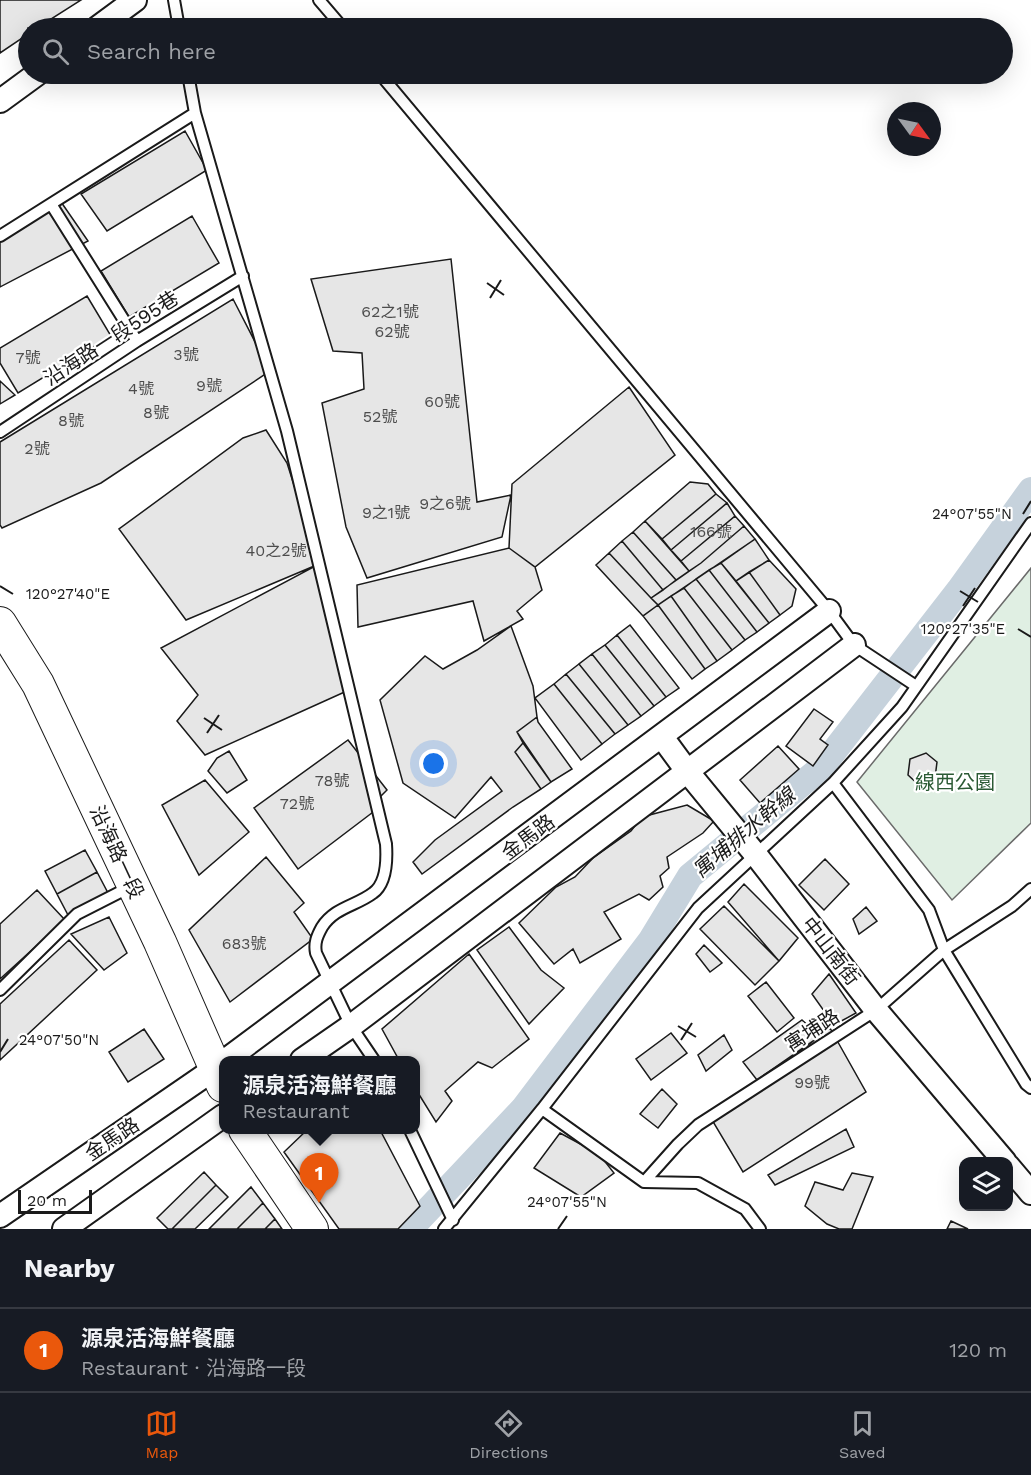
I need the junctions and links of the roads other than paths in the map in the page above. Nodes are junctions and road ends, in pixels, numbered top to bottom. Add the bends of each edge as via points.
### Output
1 (135, 0) edge
2 (174, 0) edge
3 (319, 0) edge
4 (111, 18) edge
5 (177, 18) edge
6 (334, 18) edge
7 (23, 84) edge
8 (190, 84) edge
9 (388, 84) edge
10 (0, 101) edge
11 (195, 113) junction
12 (51, 204) junction
13 (0, 236) edge
14 (243, 276) junction
15 (137, 341) junction
16 (0, 432) edge
17 (1031, 523) edge
18 (829, 612) junction
19 (2, 629) edge
20 (854, 645) junction
21 (916, 686) junction
22 (662, 737) junction
23 (687, 771) junction
24 (832, 783) junction
25 (756, 855) junction
26 (132, 886) junction
27 (1031, 889) edge
28 (944, 950) junction
29 (331, 984) junction
30 (0, 990) edge
31 (876, 1010) junction
32 (351, 1026) junction
33 (239, 1056) edge
34 (308, 1056) edge
35 (371, 1056) edge
36 (219, 1063) edge
37 (219, 1071) edge
38 (1031, 1088) edge
39 (542, 1109) junction
40 (219, 1119) edge
41 (248, 1134) edge
42 (412, 1134) edge
43 (1002, 1157) edge
44 (1013, 1172) edge
45 (644, 1182) junction
46 (1031, 1193) edge
47 (0, 1216) edge
48 (453, 1220) junction
49 (64, 1229) edge
50 (312, 1229) edge
51 (444, 1229) edge
52 (760, 1229) edge

1 - 4 street
2 - 5 lane
3 - 6 lane
7 - 10 street
8 - 11 lane
9 - 18 lane
11 - 12 lane
11 - 14 lane
12 - 13 lane
12 - 15 lane
14 - 15 lane, 沿海路一段595巷
14 - 29 lane via 287,431 386,844 387,865 374,893 328,917 317,934 316,953
15 - 16 lane, 沿海路一段595巷
17 - 21 lane
18 - 20 lane
18 - 22 street, 金馬路
19 - 26 street, 沿海路一段 via 38,684
20 - 21 lane
20 - 23 street
21 - 24 lane
22 - 23 street, 中山南街
22 - 29 street, 金馬路
23 - 25 street, 中山南街
23 - 32 street
24 - 25 lane
24 - 28 lane via 929,910
25 - 31 street, 中山南街
25 - 39 lane via 699,908
26 - 30 lane via 77,914
26 - 36 street, 沿海路一段
27 - 28 lane, 寓埔路 via 1012,906
28 - 31 lane, 寓埔路
28 - 38 lane
29 - 32 lane
29 - 33 street, 金馬路
31 - 43 street, 中山南街
31 - 45 lane, 寓埔路 via 698,1125
32 - 34 street
32 - 35 lane
37 - 47 street, 金馬路
39 - 45 lane
39 - 48 lane
40 - 49 street
41 - 50 street
42 - 48 lane
44 - 46 street
45 - 52 lane via 698,1183 746,1209
48 - 51 lane

